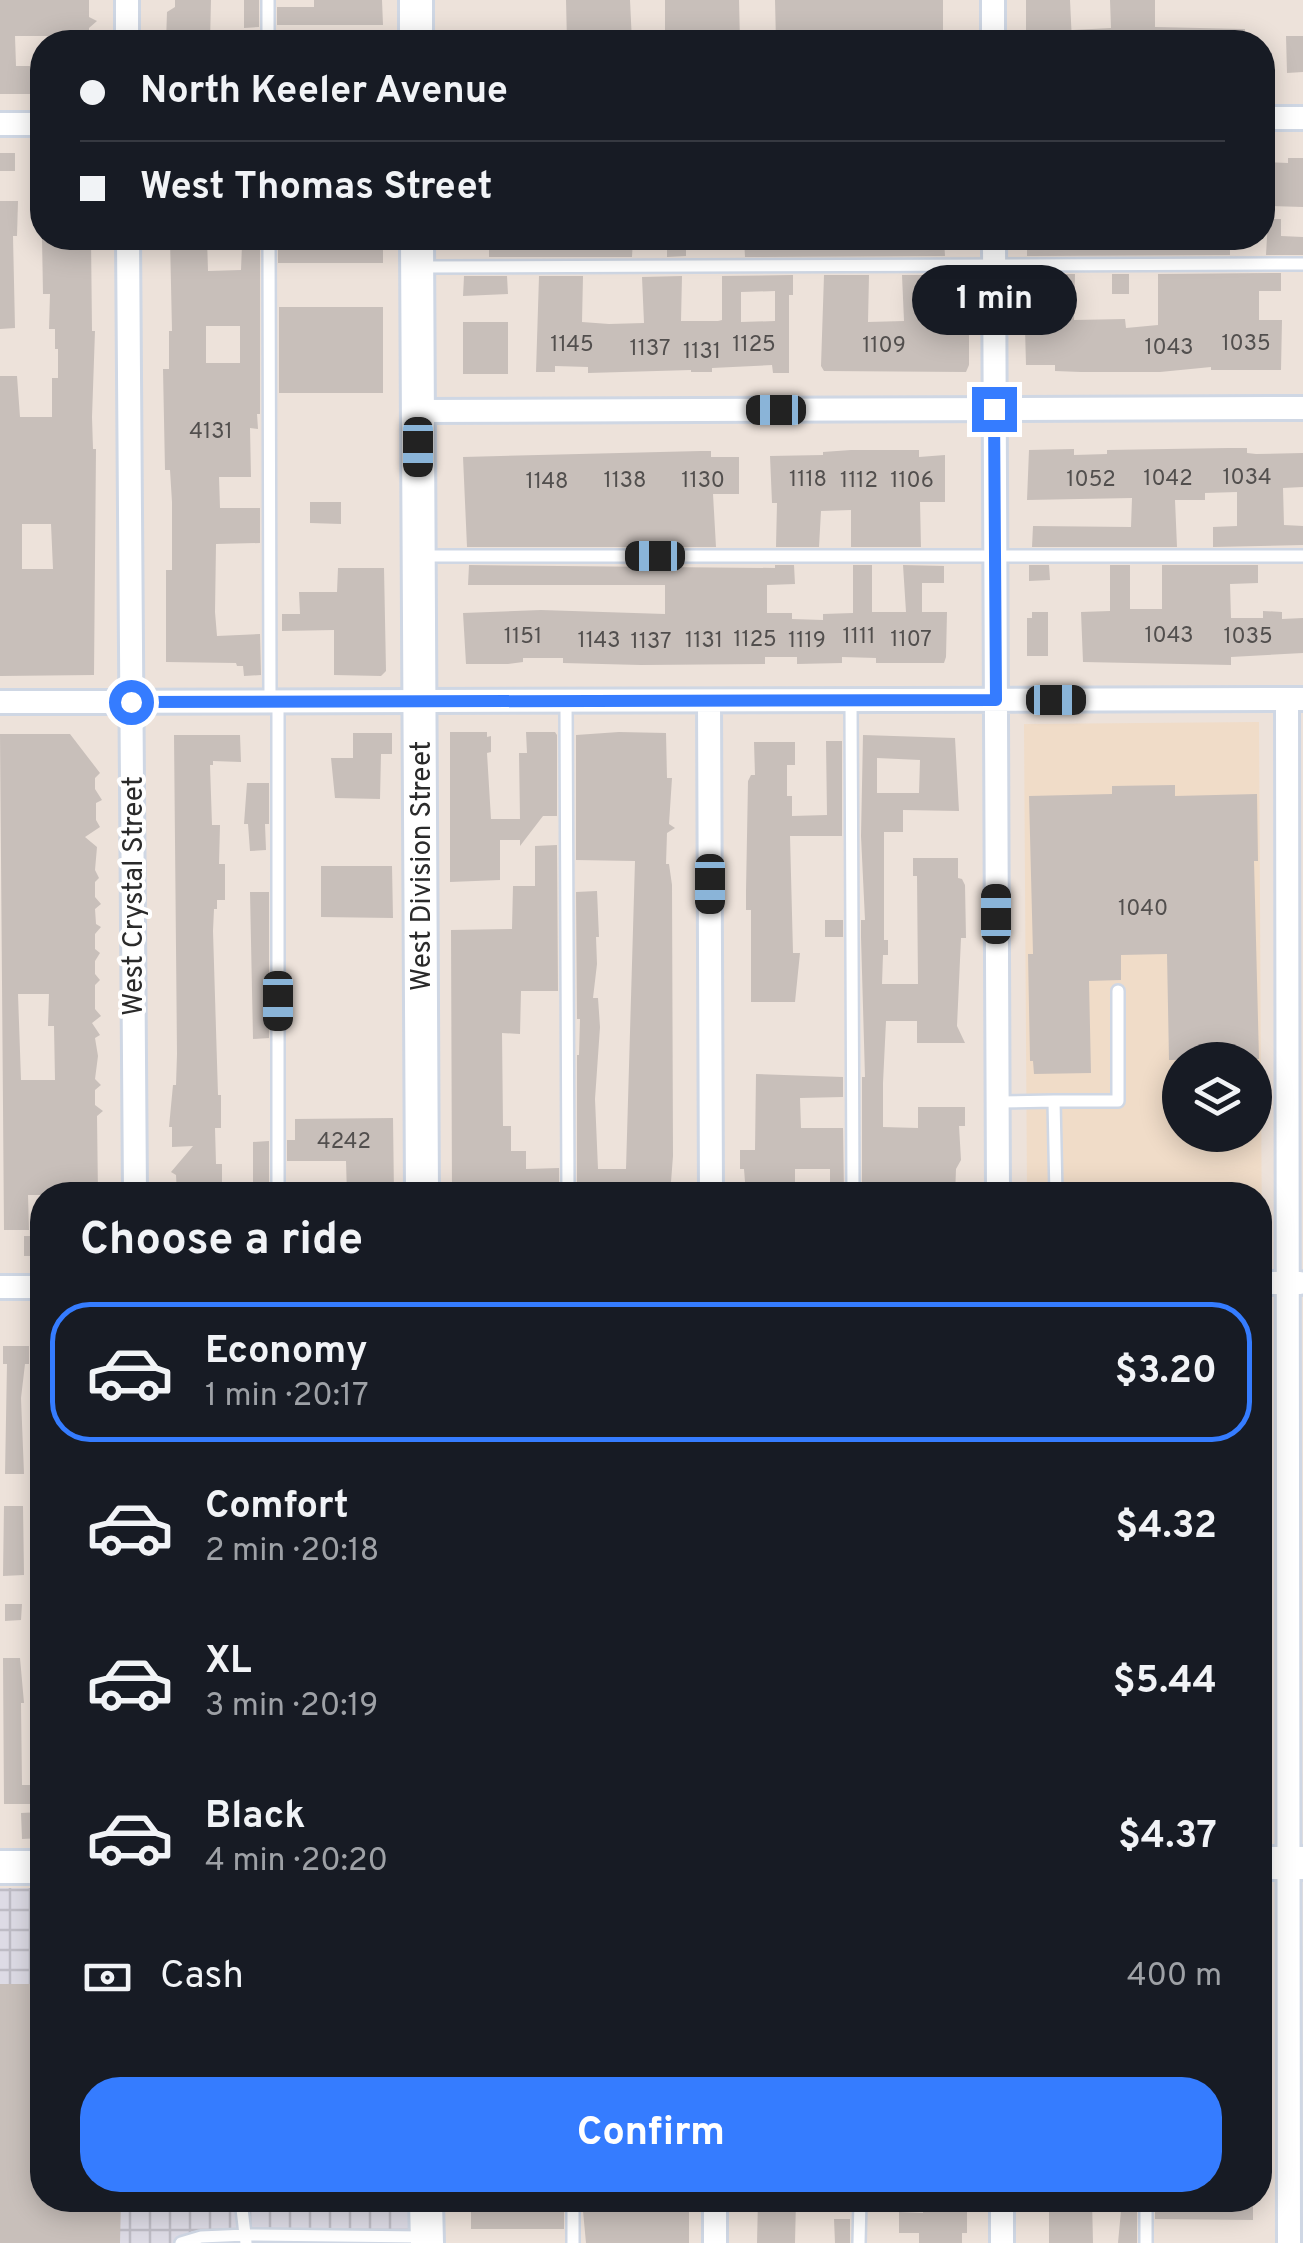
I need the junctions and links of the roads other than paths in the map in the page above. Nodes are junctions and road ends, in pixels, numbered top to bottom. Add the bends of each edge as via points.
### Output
1 (127, 0) edge
2 (268, 0) edge
3 (416, 0) edge
4 (993, 0) edge
5 (127, 30) edge
6 (268, 30) edge
7 (416, 30) edge
8 (993, 30) edge
9 (1275, 118) edge
10 (1303, 118) edge
11 (0, 124) edge
12 (30, 124) edge
13 (128, 250) edge
14 (269, 250) edge
15 (994, 250) edge
16 (417, 252) edge
17 (1303, 264) edge
18 (994, 265) junction
19 (1303, 408) edge
20 (994, 409) junction
21 (418, 411) junction
22 (419, 556) junction
23 (995, 556) junction
24 (1303, 556) edge
25 (1295, 699) edge
26 (709, 700) junction
27 (851, 700) junction
28 (996, 700) junction
29 (419, 701) junction
30 (566, 701) junction
31 (0, 702) edge
32 (131, 702) junction
33 (274, 702) junction
34 (1118, 991) dead end
35 (1054, 1101) junction
36 (997, 1102) junction
37 (134, 1182) edge
38 (278, 1182) edge
39 (422, 1182) edge
40 (568, 1182) edge
41 (711, 1182) edge
42 (853, 1182) edge
43 (998, 1182) edge
44 (1056, 1182) edge
45 (1295, 1283) edge
46 (0, 1287) edge
47 (30, 1287) edge
48 (1284, 1863) edge
49 (30, 1867) edge
50 (0, 1868) edge
51 (243, 2212) edge
52 (426, 2212) edge
53 (573, 2212) edge
54 (714, 2212) edge
55 (860, 2212) edge
56 (1002, 2212) edge
57 (1146, 2212) edge
58 (246, 2239) edge
59 (427, 2240) edge
60 (181, 2243) edge
61 (573, 2243) edge
62 (715, 2243) edge
63 (859, 2243) edge
64 (1002, 2243) edge
65 (1146, 2243) edge
66 (1289, 2243) edge

1 - 5 street
2 - 6 lane
3 - 7 main road
4 - 8 street
9 - 10 street
11 - 12 street
13 - 32 street, West Crystal Street
14 - 33 lane
15 - 18 street
16 - 18 lane
16 - 21 main road, West Division Street
17 - 18 lane
18 - 20 street
19 - 20 street
20 - 21 street
20 - 23 street
21 - 22 main road, West Division Street
22 - 23 lane
22 - 29 main road, West Division Street
23 - 24 lane
23 - 28 street
25 - 28 street
25 - 45 street
26 - 27 street
26 - 30 street
26 - 41 street
27 - 28 street
27 - 42 lane
28 - 36 street
29 - 30 street
29 - 33 street
29 - 39 main road, West Division Street
30 - 40 lane
31 - 32 street
32 - 33 street
32 - 37 street, West Crystal Street
33 - 38 lane
34 - 35 lane via 1118,1101
35 - 36 lane
35 - 44 lane
36 - 43 street
45 - 48 street
46 - 47 street
48 - 66 street
49 - 50 main road
51 - 58 lane
52 - 59 main road
53 - 61 lane
54 - 62 street
55 - 63 lane
56 - 64 street
57 - 65 lane
58 - 59 lane
58 - 60 lane

